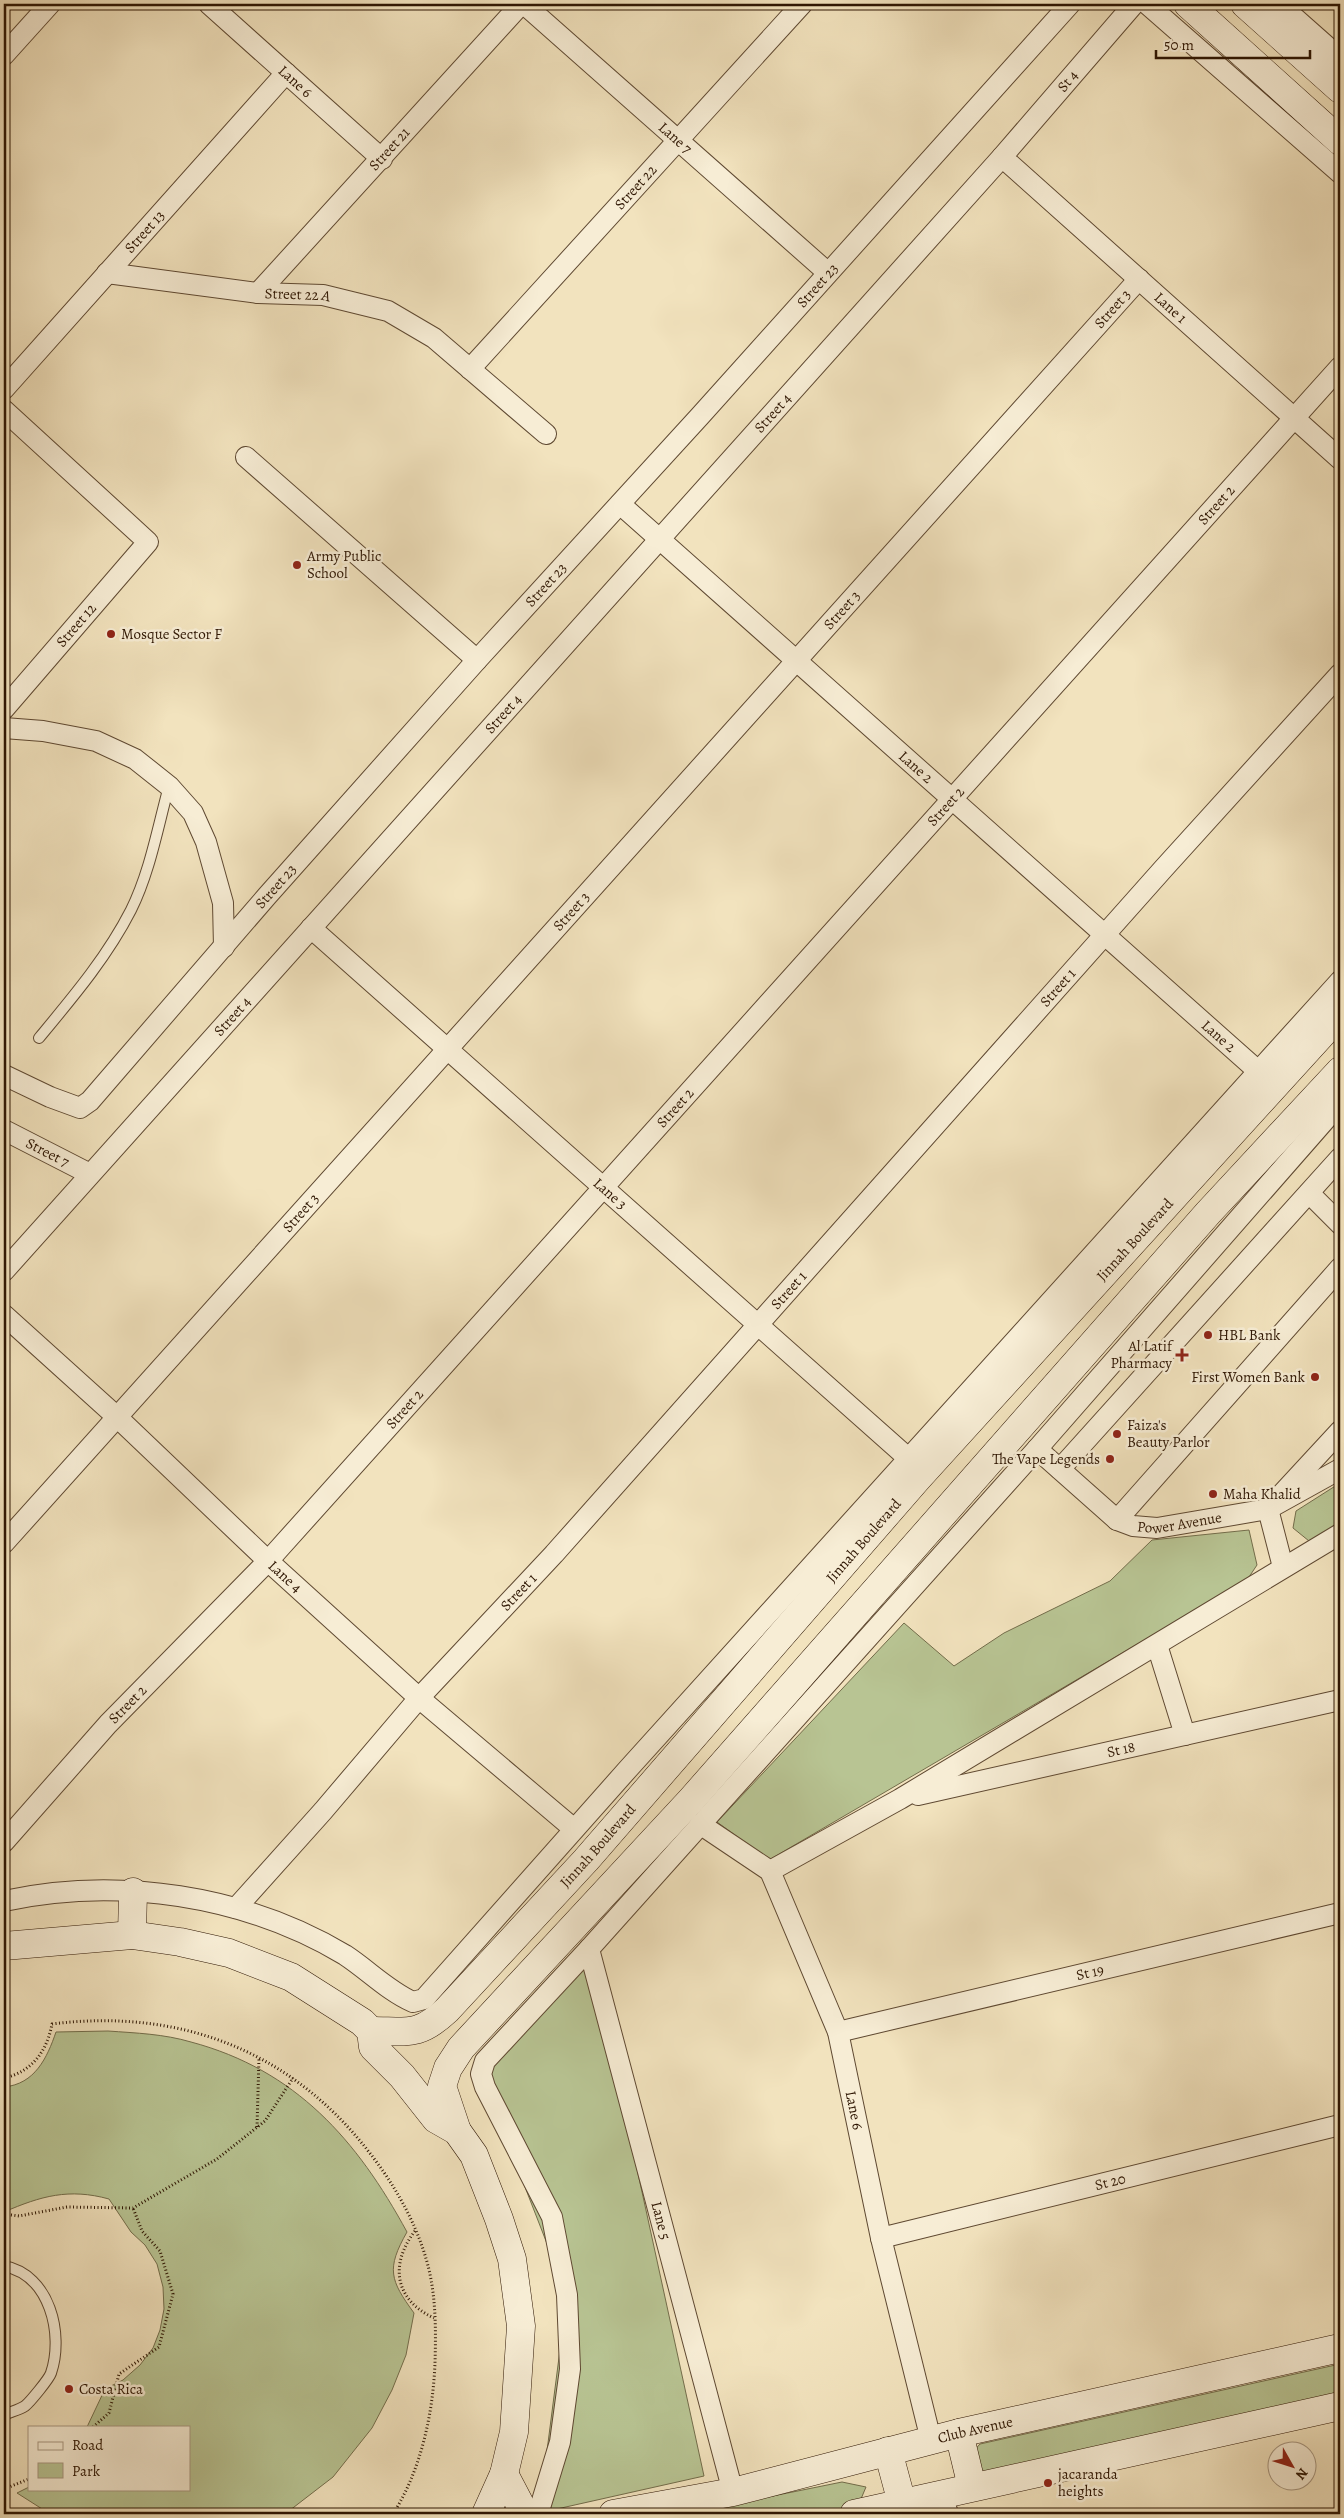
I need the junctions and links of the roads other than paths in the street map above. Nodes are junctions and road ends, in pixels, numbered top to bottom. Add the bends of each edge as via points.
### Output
1 (50, 4) edge
2 (209, 4) edge
3 (522, 4) edge
4 (802, 4) edge
5 (1070, 4) edge
6 (1134, 4) edge
7 (1147, 4) edge
8 (1188, 4) edge
9 (1244, 4) edge
10 (1279, 4) edge
11 (4, 54) edge
12 (1340, 58) edge
13 (286, 73) junction
14 (1340, 89) edge
15 (678, 139) junction
16 (1327, 139) edge
17 (1002, 157) junction
18 (382, 159) junction
19 (1340, 173) edge
20 (828, 272) junction
21 (107, 273) junction
22 (1139, 280) junction
23 (258, 293) junction
24 (1340, 368) edge
25 (470, 369) junction
26 (4, 389) edge
27 (4, 410) edge
28 (1296, 418) junction
29 (546, 434) dead end
30 (246, 457) dead end
31 (1340, 458) edge
32 (620, 504) junction
33 (660, 539) junction
34 (477, 660) junction
35 (796, 661) junction
36 (1340, 674) edge
37 (4, 709) edge
38 (4, 728) edge
39 (169, 786) junction
40 (952, 799) junction
41 (311, 928) junction
42 (1105, 935) junction
43 (224, 947) junction
44 (1340, 981) edge
45 (1340, 1014) edge
46 (39, 1038) dead end
47 (447, 1049) junction
48 (1258, 1071) junction
49 (1340, 1071) edge
50 (4, 1075) edge
51 (1340, 1103) edge
52 (4, 1130) edge
53 (1340, 1158) edge
54 (90, 1174) junction
55 (602, 1187) junction
56 (1309, 1193) junction
57 (1340, 1224) edge
58 (1340, 1268) edge
59 (4, 1271) edge
60 (4, 1315) edge
61 (758, 1324) junction
62 (117, 1417) junction
63 (1340, 1431) edge
64 (1037, 1449) junction
65 (908, 1458) junction
66 (1060, 1469) junction
67 (1340, 1469) edge
68 (1268, 1510) junction
69 (1117, 1520) junction
70 (1340, 1534) edge
71 (4, 1543) edge
72 (268, 1561) junction
73 (1283, 1567) junction
74 (1157, 1645) junction
75 (419, 1698) junction
76 (1340, 1700) edge
77 (1186, 1735) junction
78 (900, 1799) junction
79 (700, 1824) junction
80 (574, 1829) junction
81 (4, 1842) edge
82 (770, 1871) junction
83 (133, 1892) junction
84 (4, 1901) edge
85 (236, 1908) junction
86 (1339, 1919) edge
87 (132, 1935) junction
88 (4, 1946) edge
89 (589, 1949) junction
90 (371, 2031) junction
91 (838, 2032) junction
92 (1340, 2125) edge
93 (457, 2131) junction
94 (881, 2238) junction
95 (4, 2266) edge
96 (1340, 2348) edge
97 (1340, 2406) edge
98 (4, 2415) edge
99 (959, 2432) junction
100 (931, 2440) junction
101 (888, 2451) junction
102 (504, 2474) junction
103 (972, 2487) junction
104 (732, 2492) junction
105 (902, 2503) junction
106 (945, 2504) edge
107 (486, 2514) edge
108 (524, 2514) edge
109 (538, 2514) edge
110 (613, 2514) edge
111 (854, 2514) edge

1 - 11 street
2 - 13 street, Lane 6
3 - 15 street, Lane 7
3 - 18 street, Street 21
4 - 15 street, Street 22
5 - 20 street, Street 23
6 - 17 street, St 4
7 - 16 street
8 - 16 street
9 - 14 street
10 - 12 street
13 - 18 street, Lane 6
13 - 21 street, Street 13
15 - 20 street, Lane 7
15 - 25 street, Street 22
16 - 19 street
17 - 22 street, Lane 1
17 - 33 street, Street 4
18 - 23 street, Street 21
20 - 32 street, Street 23
21 - 23 street, Street 22 A
21 - 26 street, Street 13
22 - 28 street, Lane 1
22 - 35 street, Street 3
23 - 25 street, Street 22 A via 323,295 388,311 434,338
24 - 28 street, Street 2
25 - 29 street, Street 22 A
27 - 37 street, Street 12 via 148,542
28 - 31 street, Lane 1
28 - 40 street, Street 2
30 - 34 street
32 - 33 street, Lane 2
32 - 34 street, Street 23
33 - 35 street, Lane 2
33 - 41 street, Street 4
34 - 43 street, Street 23
35 - 40 street, Lane 2
35 - 47 street, Street 3
36 - 42 street, Street 1
38 - 39 street via 96,741 135,759
39 - 43 street via 193,813 206,842 223,903
39 - 46 lane via 146,870 131,910 94,971
40 - 42 street, Lane 2
40 - 55 street, Street 2
41 - 47 street, Lane 3
41 - 54 street, Street 4
42 - 48 street, Lane 2
42 - 61 street, Street 1
43 - 50 street, Street 23 via 90,1101 80,1108
44 - 48 street
45 - 90 street, Jinnah Boulevard via 917,1479 586,1860 447,2010 433,2023 417,2031
47 - 55 street, Lane 3
47 - 62 street, Street 3
48 - 65 street
49 - 93 street via 1208,1213 692,1800 461,2048 448,2068 442,2086
51 - 64 street
52 - 54 street, Street 7
53 - 56 street
54 - 59 street, Street 4
55 - 61 street, Lane 3
55 - 72 street, Street 2
56 - 57 street
56 - 66 street
58 - 69 street
60 - 62 street, Lane 4
61 - 65 street, Lane 3
61 - 75 street, Street 1 via 554,1554
62 - 71 street, Street 3
62 - 72 street, Lane 4
63 - 68 street
64 - 66 street, Power Avenue
64 - 79 street
65 - 80 street
66 - 69 street, Power Avenue
67 - 68 street, Power Avenue
68 - 69 street, Power Avenue via 1157,1528 1133,1526
68 - 73 street
70 - 73 street
72 - 75 street, Lane 4
72 - 81 street, Street 2 via 108,1724
73 - 74 street
74 - 77 street
74 - 78 street
75 - 80 street, Lane 4
75 - 85 street, Street 1
76 - 77 street, St 18
77 - 78 street, St 18
78 - 82 street
79 - 82 street
79 - 89 street
80 - 85 street via 424,1999 413,2002 399,1996 345,1955 290,1927
82 - 91 street, Lane 6
83 - 84 street via 48,1893
83 - 85 street via 180,1895
83 - 87 street
86 - 91 street, St 19
87 - 88 street
87 - 90 street via 229,1953 291,1977 340,2006
89 - 104 street, Lane 5
89 - 109 street via 485,2061 481,2074 552,2217 568,2295 570,2369 560,2442
90 - 93 street via 373,2047 413,2088 436,2119
91 - 94 street, Lane 6
92 - 94 street, St 20
93 - 102 street via 483,2176 512,2259 521,2326 514,2432
94 - 100 street, Lane 6
95 - 98 lane via 28,2277 42,2294 52,2314 57,2336 50,2374 25,2406
96 - 99 street, Club Avenue
97 - 103 street
99 - 100 street, Club Avenue
99 - 103 street
100 - 101 street, Club Avenue
101 - 104 street, Club Avenue
101 - 105 street
102 - 107 street
102 - 108 street
103 - 106 street
104 - 110 street, Club Avenue
105 - 106 street
105 - 111 street

